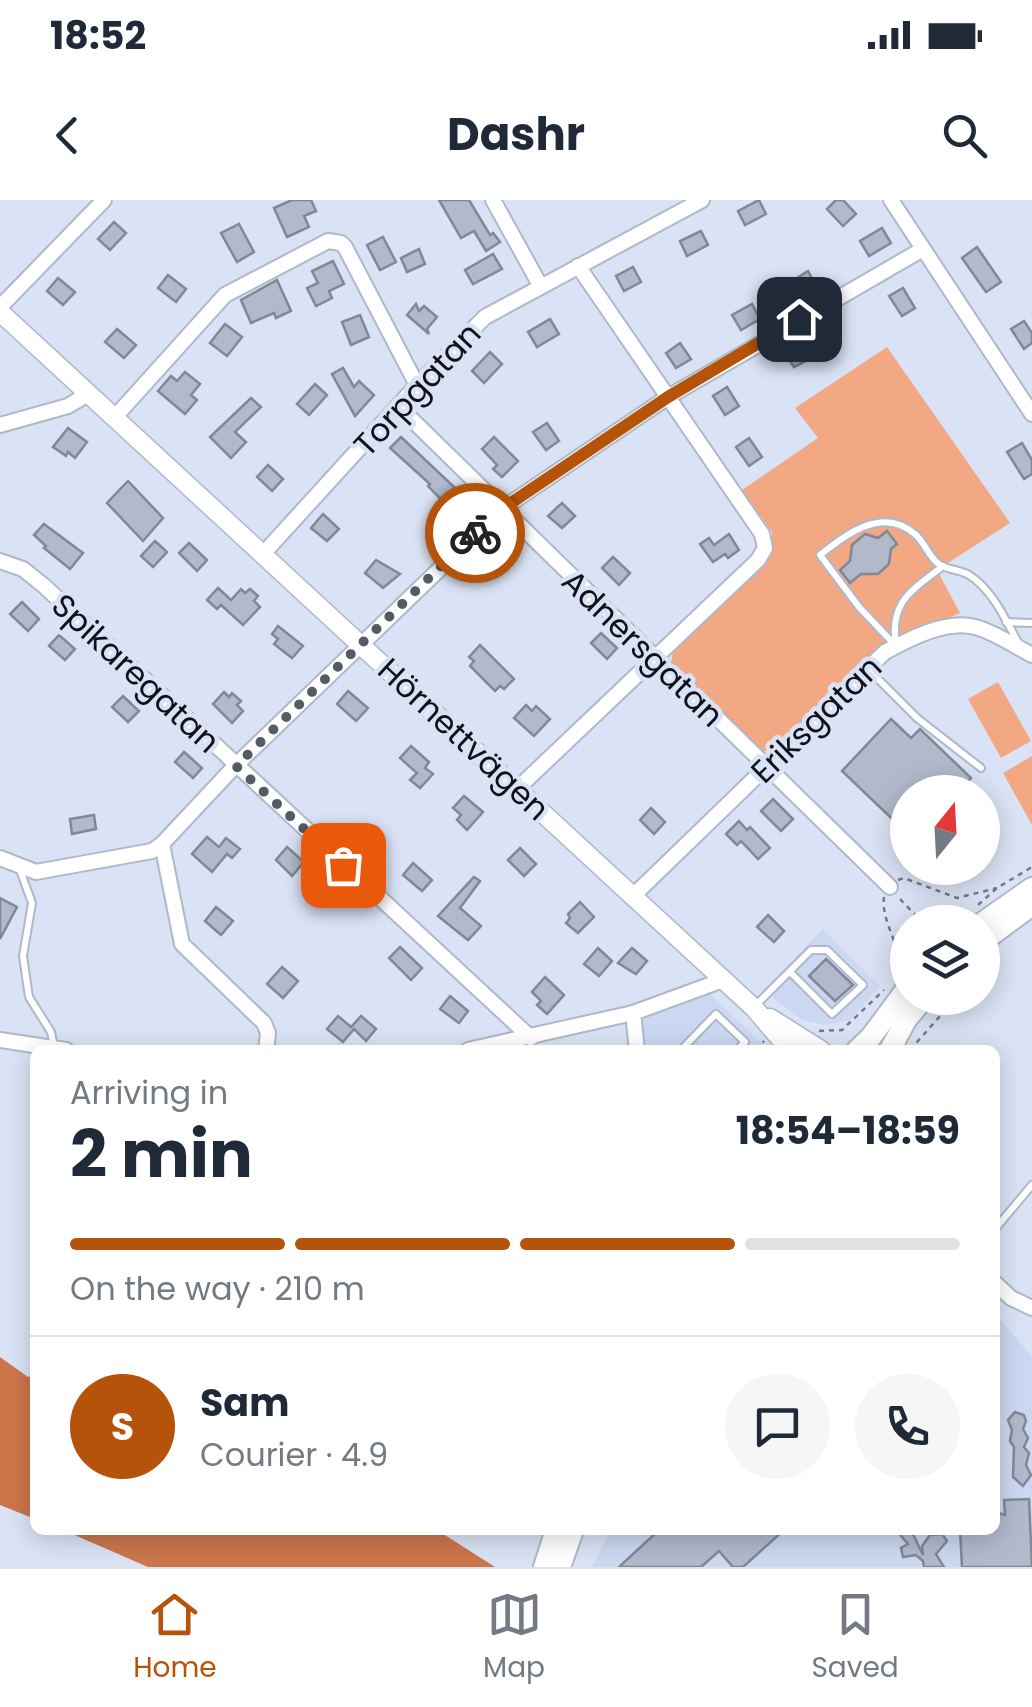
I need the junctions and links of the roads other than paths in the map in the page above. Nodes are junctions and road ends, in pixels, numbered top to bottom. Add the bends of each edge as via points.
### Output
1 (104, 200) edge
2 (493, 200) edge
3 (702, 200) edge
4 (891, 200) edge
5 (675, 206) edge
6 (923, 248) junction
7 (578, 266) junction
8 (540, 285) junction
9 (0, 309) edge
10 (418, 385) junction
11 (88, 394) junction
12 (668, 397) junction
13 (398, 407) junction
14 (1032, 414) edge
15 (115, 417) junction
16 (0, 425) edge
17 (502, 509) junction
18 (262, 554) junction
19 (0, 561) edge
20 (943, 566) junction
21 (1006, 622) junction
22 (1032, 624) edge
23 (362, 644) junction
24 (896, 646) junction
25 (1027, 653) edge
26 (655, 660) junction
27 (867, 668) junction
28 (236, 766) junction
29 (766, 766) junction
30 (982, 768) dead end
31 (517, 789) junction
32 (162, 844) junction
33 (0, 858) edge
34 (18, 868) junction
35 (890, 887) road end
36 (1032, 888) edge
37 (633, 896) junction
38 (1032, 906) edge
39 (1000, 910) edge
40 (1000, 929) edge
41 (790, 972) junction
42 (723, 980) junction
43 (890, 1001) edge
44 (754, 1008) junction
45 (633, 1013) junction
46 (910, 1015) edge
47 (531, 1038) junction
48 (0, 1040) edge
49 (745, 1042) junction
50 (33, 1045) edge
51 (58, 1045) edge
52 (267, 1045) edge
53 (494, 1045) edge
54 (637, 1045) edge
55 (686, 1045) edge
56 (742, 1045) edge
57 (748, 1045) edge
58 (786, 1045) edge
59 (812, 1045) edge
60 (862, 1045) edge
61 (893, 1045) edge
62 (1032, 1185) edge
63 (1000, 1223) edge
64 (1000, 1287) edge
65 (1032, 1308) edge
66 (555, 1535) edge
67 (570, 1535) edge
68 (552, 1566) edge

1 - 9 street
2 - 8 street
3 - 5 street, Torpgatan
4 - 6 street
5 - 7 street, Torpgatan
6 - 12 street
6 - 14 street
7 - 8 street, Torpgatan
7 - 12 street
8 - 10 street, Torpgatan via 485,316
9 - 11 street, Hörnettvägen
10 - 13 street, Torpgatan
10 - 15 street via 336,241 225,294
11 - 15 street, Hörnettvägen
11 - 16 street
12 - 17 street
12 - 26 street via 766,540 758,560
13 - 17 street, Adnersgatan
13 - 18 street, Torpgatan
15 - 18 street, Hörnettvägen
17 - 23 street
17 - 26 street, Adnersgatan
18 - 23 street, Hörnettvägen
19 - 28 street, Spikaregatan via 44,586
20 - 21 lane via 970,575
20 - 24 lane via 903,600 892,623
20 - 24 lane via 904,525 876,522 820,555
21 - 22 lane
21 - 25 lane
23 - 28 street
23 - 31 street, Hörnettvägen
24 - 25 street, Eriksgatan via 962,625
24 - 27 street, Eriksgatan
26 - 29 street, Adnersgatan
26 - 31 street
27 - 29 street, Eriksgatan
27 - 30 lane via 916,718
28 - 32 street
28 - 47 street, Spikaregatan
29 - 35 street, Adnersgatan
29 - 37 street, Eriksgatan
31 - 37 street, Hörnettvägen
32 - 34 street via 36,872
32 - 52 street via 182,944 264,1023
33 - 34 street
34 - 51 lane via 32,903 24,956 29,997
36 - 39 main road
37 - 42 street, Hörnettvägen
38 - 40 main road
41 - 41 lane via 811,950 827,950 863,985 832,1014
41 - 44 lane
42 - 44 street, Hörnettvägen
42 - 45 street
43 - 60 main road
44 - 58 street, Hörnettvägen
44 - 59 street
45 - 47 street
45 - 54 street
46 - 61 main road
47 - 53 street
48 - 50 street
49 - 55 lane via 716,1014
49 - 56 lane
49 - 57 lane
62 - 63 lane
64 - 65 street
66 - 68 main road
67 - 68 main road

